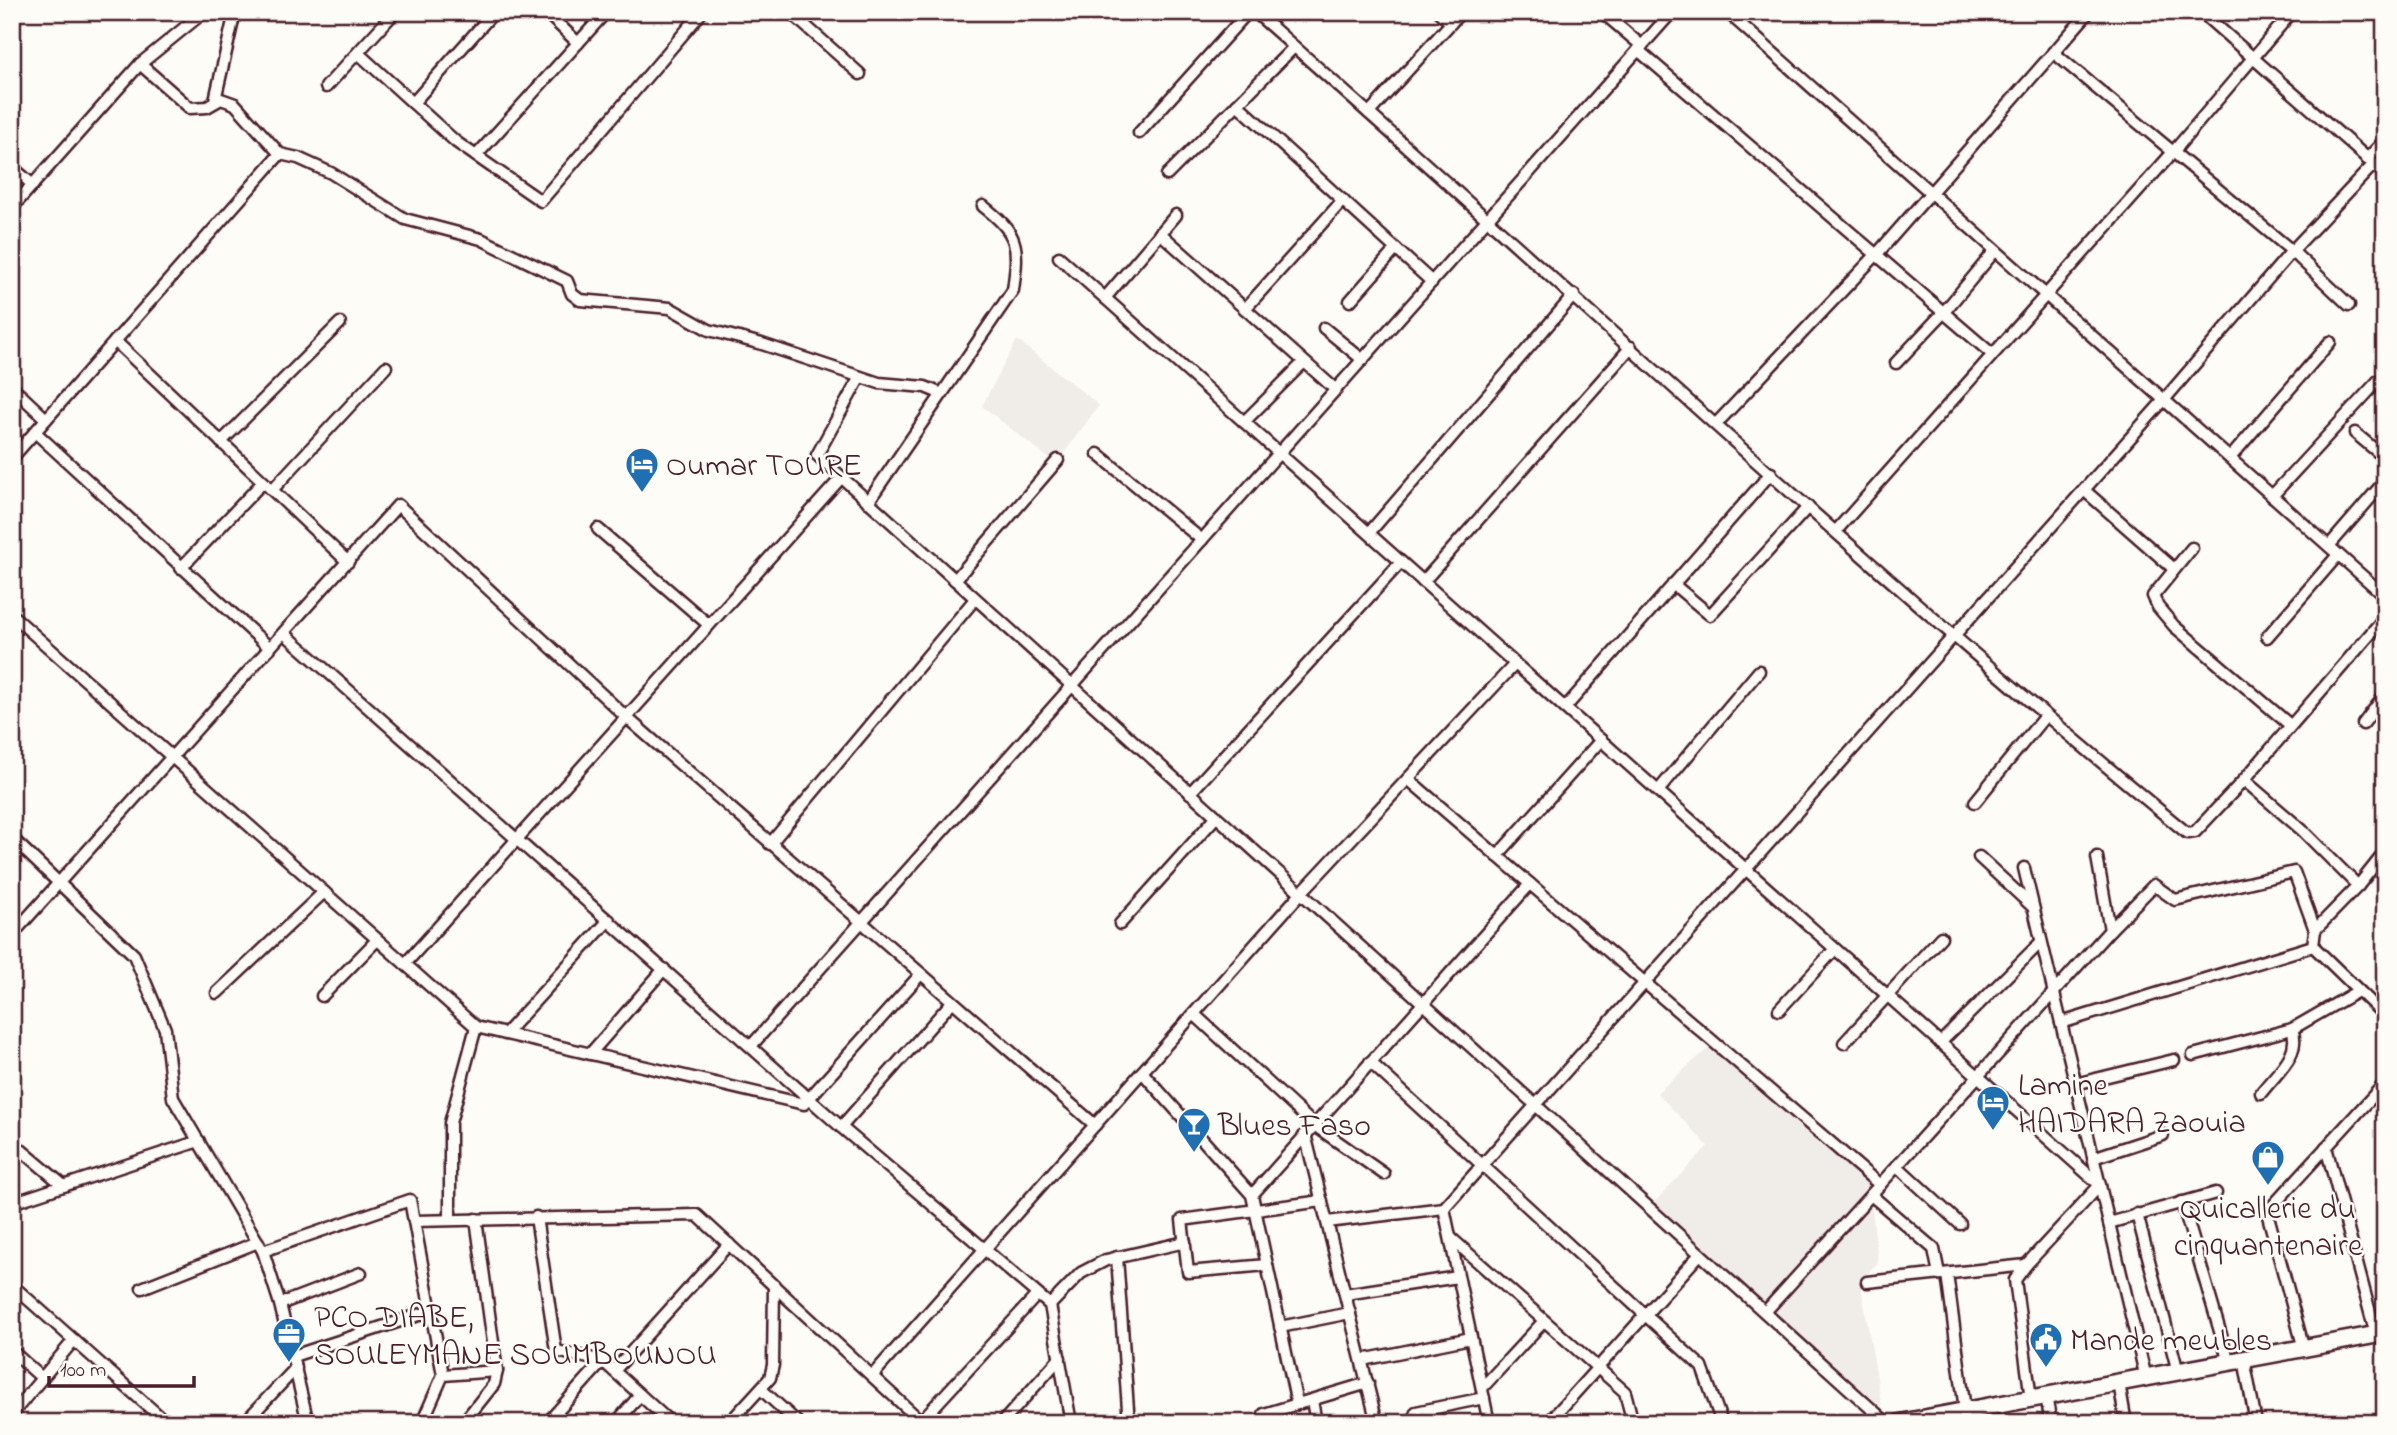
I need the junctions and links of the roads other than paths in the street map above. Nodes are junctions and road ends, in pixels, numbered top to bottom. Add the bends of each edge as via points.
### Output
1 (204, 12) edge
2 (235, 12) edge
3 (396, 12) edge
4 (494, 12) edge
5 (606, 12) edge
6 (702, 12) edge
7 (790, 12) edge
8 (812, 12) edge
9 (1248, 12) edge
10 (1255, 12) edge
11 (1439, 12) edge
12 (1461, 12) edge
13 (1602, 12) edge
14 (1672, 12) edge
15 (1727, 12) edge
16 (2089, 12) edge
17 (2201, 12) edge
18 (2292, 12) edge
19 (550, 16) edge
20 (803, 23) junction
21 (1451, 23) junction
22 (578, 43) junction
23 (1294, 47) junction
24 (1640, 48) junction
25 (2053, 52) junction
26 (358, 53) junction
27 (2252, 57) junction
28 (140, 64) junction
29 (860, 74) dead end
30 (326, 87) dead end
31 (215, 100) junction
32 (413, 103) junction
33 (1237, 104) junction
34 (1369, 113) junction
35 (1139, 134) dead end
36 (2385, 140) edge
37 (2174, 151) junction
38 (280, 154) junction
39 (476, 156) junction
40 (2371, 161) junction
41 (12, 167) edge
42 (2385, 174) edge
43 (1167, 175) dead end
44 (33, 185) junction
45 (1929, 192) junction
46 (1343, 200) junction
47 (983, 206) dead end
48 (12, 208) edge
49 (1176, 215) dead end
50 (1489, 218) junction
51 (1160, 233) junction
52 (1396, 249) junction
53 (2292, 251) junction
54 (1994, 252) junction
55 (1877, 254) junction
56 (1059, 257) dead end
57 (1432, 282) junction
58 (2044, 294) junction
59 (1574, 295) junction
60 (1105, 298) junction
61 (1350, 301) dead end
62 (2349, 305) dead end
63 (1245, 309) junction
64 (1944, 312) junction
65 (340, 323) dead end
66 (1324, 328) dead end
67 (115, 341) junction
68 (2330, 342) dead end
69 (1631, 347) junction
70 (1992, 354) junction
71 (1363, 360) junction
72 (1303, 363) junction
73 (1896, 363) dead end
74 (386, 367) dead end
75 (860, 377) junction
76 (2385, 379) edge
77 (12, 387) edge
78 (1336, 390) junction
79 (942, 394) junction
80 (2164, 400) junction
81 (46, 419) junction
82 (1244, 422) junction
83 (1716, 424) junction
84 (35, 432) junction
85 (2355, 433) dead end
86 (221, 442) junction
87 (1279, 453) junction
88 (1098, 454) dead end
89 (12, 458) edge
90 (2230, 458) junction
91 (2385, 458) edge
92 (1058, 460) dead end
93 (1771, 473) junction
94 (841, 478) junction
95 (2385, 481) edge
96 (267, 486) junction
97 (2084, 490) junction
98 (2272, 496) junction
99 (868, 502) junction
100 (1808, 507) junction
101 (598, 529) dead end
102 (1836, 531) junction
103 (1369, 533) junction
104 (1202, 540) junction
105 (2329, 546) junction
106 (2192, 548) dead end
107 (2338, 555) junction
108 (348, 562) junction
109 (1401, 562) junction
110 (181, 568) junction
111 (2174, 569) junction
112 (955, 580) junction
113 (1423, 582) junction
114 (1673, 584) junction
115 (2385, 596) edge
116 (975, 599) junction
117 (12, 615) edge
118 (2385, 617) edge
119 (709, 625) junction
120 (284, 633) junction
121 (1953, 637) junction
122 (2267, 637) dead end
123 (270, 648) junction
124 (1516, 664) junction
125 (1759, 671) dead end
126 (1072, 686) junction
127 (2385, 695) edge
128 (1565, 708) junction
129 (2045, 716) junction
130 (626, 717) junction
131 (2363, 724) dead end
132 (2290, 725) junction
133 (1601, 740) junction
134 (172, 757) junction
135 (1408, 779) junction
136 (2244, 780) junction
137 (1658, 791) junction
138 (1190, 793) junction
139 (1975, 802) dead end
140 (1216, 817) junction
141 (12, 838) edge
142 (517, 839) junction
143 (770, 844) junction
144 (2384, 853) edge
145 (1497, 856) junction
146 (1979, 857) dead end
147 (2097, 857) dead end
148 (2024, 868) dead end
149 (1746, 870) junction
150 (61, 881) junction
151 (1530, 884) junction
152 (2358, 886) junction
153 (324, 892) junction
154 (1301, 894) junction
155 (2033, 908) junction
156 (609, 920) junction
157 (860, 923) junction
158 (1120, 924) dead end
159 (2110, 930) junction
160 (2315, 930) junction
161 (12, 935) edge
162 (1941, 937) dead end
163 (377, 940) junction
164 (2041, 942) junction
165 (2313, 946) junction
166 (1835, 949) junction
167 (405, 964) junction
168 (664, 969) junction
169 (920, 975) junction
170 (1645, 983) junction
171 (2358, 991) junction
172 (2054, 992) junction
173 (217, 993) dead end
174 (322, 996) dead end
175 (1887, 996) junction
176 (952, 1002) junction
177 (1423, 1003) junction
178 (1779, 1010) dead end
179 (1194, 1014) junction
180 (2385, 1016) edge
181 (2061, 1023) junction
182 (477, 1027) junction
183 (2292, 1029) junction
184 (505, 1034) junction
185 (1844, 1043) dead end
186 (1941, 1043) junction
187 (751, 1046) junction
188 (590, 1054) junction
189 (2193, 1055) dead end
190 (2174, 1060) dead end
191 (1370, 1062) junction
192 (1142, 1072) junction
193 (1978, 1076) junction
194 (2385, 1083) edge
195 (2075, 1084) junction
196 (2261, 1093) dead end
197 (809, 1098) junction
198 (1536, 1105) junction
199 (1095, 1125) junction
200 (1314, 1125) junction
201 (842, 1127) junction
202 (1305, 1135) junction
203 (2163, 1135) dead end
204 (199, 1141) junction
205 (12, 1142) edge
206 (2326, 1147) junction
207 (2093, 1158) junction
208 (1482, 1165) junction
209 (1897, 1166) junction
210 (1384, 1174) dead end
211 (1880, 1185) junction
212 (2100, 1185) junction
213 (64, 1186) junction
214 (2216, 1193) dead end
215 (1252, 1195) junction
216 (1871, 1195) junction
217 (1322, 1201) junction
218 (2182, 1202) junction
219 (12, 1203) edge
220 (1444, 1208) junction
221 (1255, 1210) junction
222 (2137, 1214) junction
223 (536, 1217) junction
224 (450, 1219) junction
225 (477, 1219) junction
226 (414, 1221) junction
227 (1327, 1222) junction
228 (2109, 1223) junction
229 (1960, 1224) dead end
230 (1451, 1238) junction
231 (1185, 1242) junction
232 (729, 1244) junction
233 (261, 1247) junction
234 (984, 1251) junction
235 (1700, 1254) junction
236 (1117, 1257) junction
237 (1267, 1265) junction
238 (2026, 1265) junction
239 (361, 1273) dead end
240 (1943, 1274) junction
241 (1458, 1276) junction
242 (1867, 1282) dead end
243 (12, 1285) edge
244 (774, 1285) junction
245 (142, 1288) dead end
246 (1345, 1294) junction
247 (1037, 1295) junction
248 (280, 1304) junction
249 (1050, 1305) junction
250 (431, 1311) junction
251 (1765, 1312) junction
252 (1350, 1313) junction
253 (1645, 1315) junction
254 (1545, 1321) junction
255 (1280, 1327) junction
256 (2380, 1334) edge
257 (1471, 1338) junction
258 (74, 1340) junction
259 (2304, 1349) junction
260 (12, 1351) edge
261 (293, 1356) junction
262 (1059, 1358) junction
263 (1362, 1360) junction
264 (2237, 1360) junction
265 (603, 1361) junction
266 (296, 1368) junction
267 (1599, 1369) junction
268 (498, 1371) junction
269 (614, 1371) junction
270 (2178, 1372) junction
271 (443, 1375) junction
272 (872, 1376) junction
273 (42, 1378) junction
274 (2146, 1378) junction
275 (2119, 1382) junction
276 (1368, 1384) junction
277 (762, 1390) junction
278 (1483, 1393) junction
279 (640, 1395) junction
280 (2038, 1397) junction
281 (1312, 1400) junction
282 (1297, 1404) junction
283 (1965, 1410) junction
284 (1416, 1412) dead end
285 (12, 1413) edge
286 (1265, 1414) dead end
287 (1925, 1420) edge
288 (921, 1422) edge
289 (167, 1423) edge
290 (244, 1423) edge
291 (308, 1423) edge
292 (422, 1423) edge
293 (463, 1423) edge
294 (547, 1423) edge
295 (616, 1423) edge
296 (671, 1423) edge
297 (729, 1423) edge
298 (798, 1423) edge
299 (1002, 1423) edge
300 (1071, 1423) edge
301 (1129, 1423) edge
302 (1316, 1423) edge
303 (1377, 1423) edge
304 (1489, 1423) edge
305 (1548, 1423) edge
306 (1633, 1423) edge
307 (1722, 1423) edge
308 (1887, 1423) edge
309 (1900, 1423) edge
310 (2051, 1423) edge
311 (2126, 1423) edge
312 (2256, 1423) edge

1 - 28 street
2 - 31 street
3 - 26 street
4 - 32 street
5 - 22 street
6 - 39 street via 541,201
7 - 20 street
8 - 20 street
9 - 35 street
10 - 23 street
11 - 21 street
12 - 21 street
13 - 24 street
14 - 24 street
15 - 45 street
16 - 25 street
17 - 27 street
18 - 27 street
19 - 22 street
20 - 29 street
21 - 34 street
22 - 39 street
23 - 33 street
23 - 34 street
24 - 50 street
24 - 55 street
25 - 37 street
25 - 45 street
26 - 30 street
26 - 32 street
27 - 37 street
27 - 40 street
28 - 31 street via 190,108 207,107
28 - 44 street
31 - 38 street via 235,104
32 - 39 street
33 - 43 street
33 - 46 street
34 - 50 street
36 - 40 street
37 - 53 street
37 - 58 street
38 - 67 street
38 - 75 street via 331,173 405,219 481,239 567,281 580,300 670,308 709,330
40 - 42 street
40 - 53 street
41 - 44 street
44 - 48 street
45 - 54 street
45 - 55 street
46 - 52 street
46 - 63 street
47 - 79 street via 1003,221 1015,239 1013,290
49 - 51 street
50 - 57 street
50 - 59 street
51 - 60 street
51 - 63 street
52 - 57 street
52 - 61 street
53 - 62 street
53 - 80 street
54 - 58 street
54 - 64 street
55 - 64 street
55 - 83 street
56 - 60 street
57 - 71 street
58 - 70 street
58 - 80 street
59 - 69 street
59 - 103 street
60 - 82 street
63 - 72 street
64 - 70 street
64 - 73 street
65 - 86 street
66 - 71 street
67 - 81 street
67 - 86 street
68 - 90 street
69 - 83 street
69 - 113 street
70 - 102 street
71 - 78 street
72 - 78 street
72 - 82 street
74 - 96 street
75 - 79 street
75 - 94 street via 817,456
76 - 98 street via 2378,380
77 - 81 street
78 - 87 street
79 - 99 street
80 - 90 street
80 - 97 street
81 - 84 street
82 - 87 street
83 - 93 street
84 - 89 street
84 - 110 street
85 - 91 street
86 - 96 street
87 - 103 street
87 - 104 street
88 - 104 street
90 - 98 street
92 - 112 street
93 - 100 street
93 - 114 street
94 - 99 street
94 - 119 street
95 - 105 street
96 - 108 street
96 - 110 street
97 - 111 street
97 - 121 street
98 - 105 street
99 - 112 street
100 - 102 street
100 - 114 street via 1710,615
101 - 119 street
102 - 121 street
103 - 109 street
104 - 126 street
105 - 107 street
106 - 111 street
107 - 115 street
107 - 122 street
108 - 120 street
108 - 130 street via 398,505
109 - 113 street
109 - 138 street
110 - 123 street
111 - 132 street via 2153,596 2158,607 2174,626
112 - 116 street
113 - 124 street
114 - 128 street
116 - 126 street
116 - 143 street
117 - 134 street
118 - 132 street
119 - 130 street
120 - 123 street
120 - 142 street
121 - 129 street
121 - 149 street
123 - 134 street
124 - 128 street
124 - 135 street
125 - 137 street
126 - 138 street
126 - 157 street
127 - 131 street
128 - 133 street
129 - 136 street via 2187,833 2195,832
129 - 139 street
130 - 142 street
130 - 143 street
132 - 136 street
133 - 137 street
133 - 145 street
134 - 150 street
134 - 153 street
135 - 145 street
135 - 154 street
136 - 152 street
137 - 149 street
138 - 140 street
140 - 154 street
140 - 158 street
141 - 150 street
142 - 156 street
142 - 167 street
143 - 157 street
144 - 152 street
145 - 151 street
146 - 155 street
147 - 159 street
148 - 155 street
149 - 166 street
149 - 170 street
150 - 161 street
150 - 204 street via 134,955 165,1029 173,1098
151 - 170 street
151 - 177 street
152 - 160 street
153 - 163 street
153 - 173 street
154 - 177 street
154 - 179 street
155 - 164 street
156 - 168 street
156 - 184 street
157 - 169 street
157 - 187 street
159 - 160 street via 2154,885 2175,900 2290,871
159 - 172 street
160 - 165 street
162 - 175 street
163 - 167 street
163 - 174 street
164 - 172 street
164 - 186 street
165 - 171 street
165 - 181 street
166 - 175 street
166 - 178 street
167 - 182 street
168 - 187 street
168 - 188 street
169 - 176 street
169 - 197 street
170 - 198 street
170 - 211 street
171 - 180 street
171 - 183 street
172 - 181 street
172 - 193 street
175 - 185 street
175 - 186 street
176 - 199 street
176 - 201 street
177 - 191 street
177 - 198 street
179 - 192 street
179 - 200 street
181 - 195 street
182 - 184 street
182 - 224 street via 450,1123
183 - 189 street
183 - 196 street via 2295,1050
184 - 188 street
186 - 193 street
187 - 197 street
188 - 197 street via 804,1104
190 - 195 street
191 - 200 street
191 - 208 street
192 - 199 street
192 - 215 street
193 - 209 street
193 - 212 street
194 - 206 street
195 - 207 street
197 - 201 street
198 - 208 street
198 - 235 street
199 - 234 street
200 - 202 street
200 - 210 street
201 - 234 street
202 - 215 street
202 - 217 street
203 - 207 street
204 - 213 street
204 - 233 street
205 - 213 street
206 - 256 street
206 - 259 street via 2267,1212
207 - 212 street
208 - 220 street
208 - 253 street
209 - 211 street
209 - 229 street
211 - 216 street
212 - 228 street
212 - 238 street
213 - 219 street
214 - 218 street
215 - 221 street
216 - 240 street via 1934,1249
216 - 251 street
217 - 221 street
217 - 227 street
218 - 222 street
218 - 264 street
220 - 227 street
220 - 230 street
221 - 231 street via 1182,1220
221 - 237 street
222 - 228 street
222 - 270 street
223 - 225 street
223 - 232 street via 697,1214
223 - 265 street via 556,1351
224 - 225 street
224 - 226 street
225 - 268 street
226 - 233 street via 410,1200
226 - 250 street
227 - 246 street
228 - 274 street
230 - 241 street
230 - 254 street
231 - 236 street
231 - 237 street via 1188,1272
232 - 244 street
232 - 269 street
233 - 245 street
233 - 248 street
234 - 247 street
234 - 272 street
235 - 251 street
235 - 253 street
236 - 249 street via 1081,1273
236 - 301 street
237 - 255 street
238 - 240 street
238 - 280 street via 2015,1280
239 - 248 street
240 - 242 street
240 - 283 street
241 - 246 street
241 - 257 street
243 - 258 street
244 - 272 street
244 - 277 street via 773,1365
246 - 252 street
247 - 249 street
247 - 288 street
248 - 261 street
249 - 262 street
250 - 261 street
250 - 271 street
251 - 308 street
252 - 255 street
252 - 263 street
253 - 267 street
253 - 307 street via 1702,1367
254 - 267 street
254 - 278 street
255 - 282 street
256 - 259 main road
257 - 263 street
257 - 278 street
258 - 273 street
258 - 289 street
259 - 264 main road
260 - 273 street
261 - 266 street
262 - 299 street
262 - 300 street
263 - 276 street
264 - 270 main road
264 - 312 street
265 - 269 street
265 - 294 street
266 - 290 street
266 - 291 street
267 - 305 street
267 - 306 street via 1625,1392
268 - 271 street
268 - 293 street via 495,1384
269 - 279 street
270 - 274 main road
271 - 292 street
272 - 288 street
273 - 285 street
274 - 275 main road
275 - 280 main road
275 - 311 street
276 - 281 street
276 - 303 street
277 - 297 street
277 - 298 street
278 - 284 street
278 - 304 street
279 - 295 street
279 - 296 street
280 - 283 main road
280 - 310 street
281 - 282 street
281 - 302 street
282 - 286 street
283 - 287 main road
287 - 309 main road

